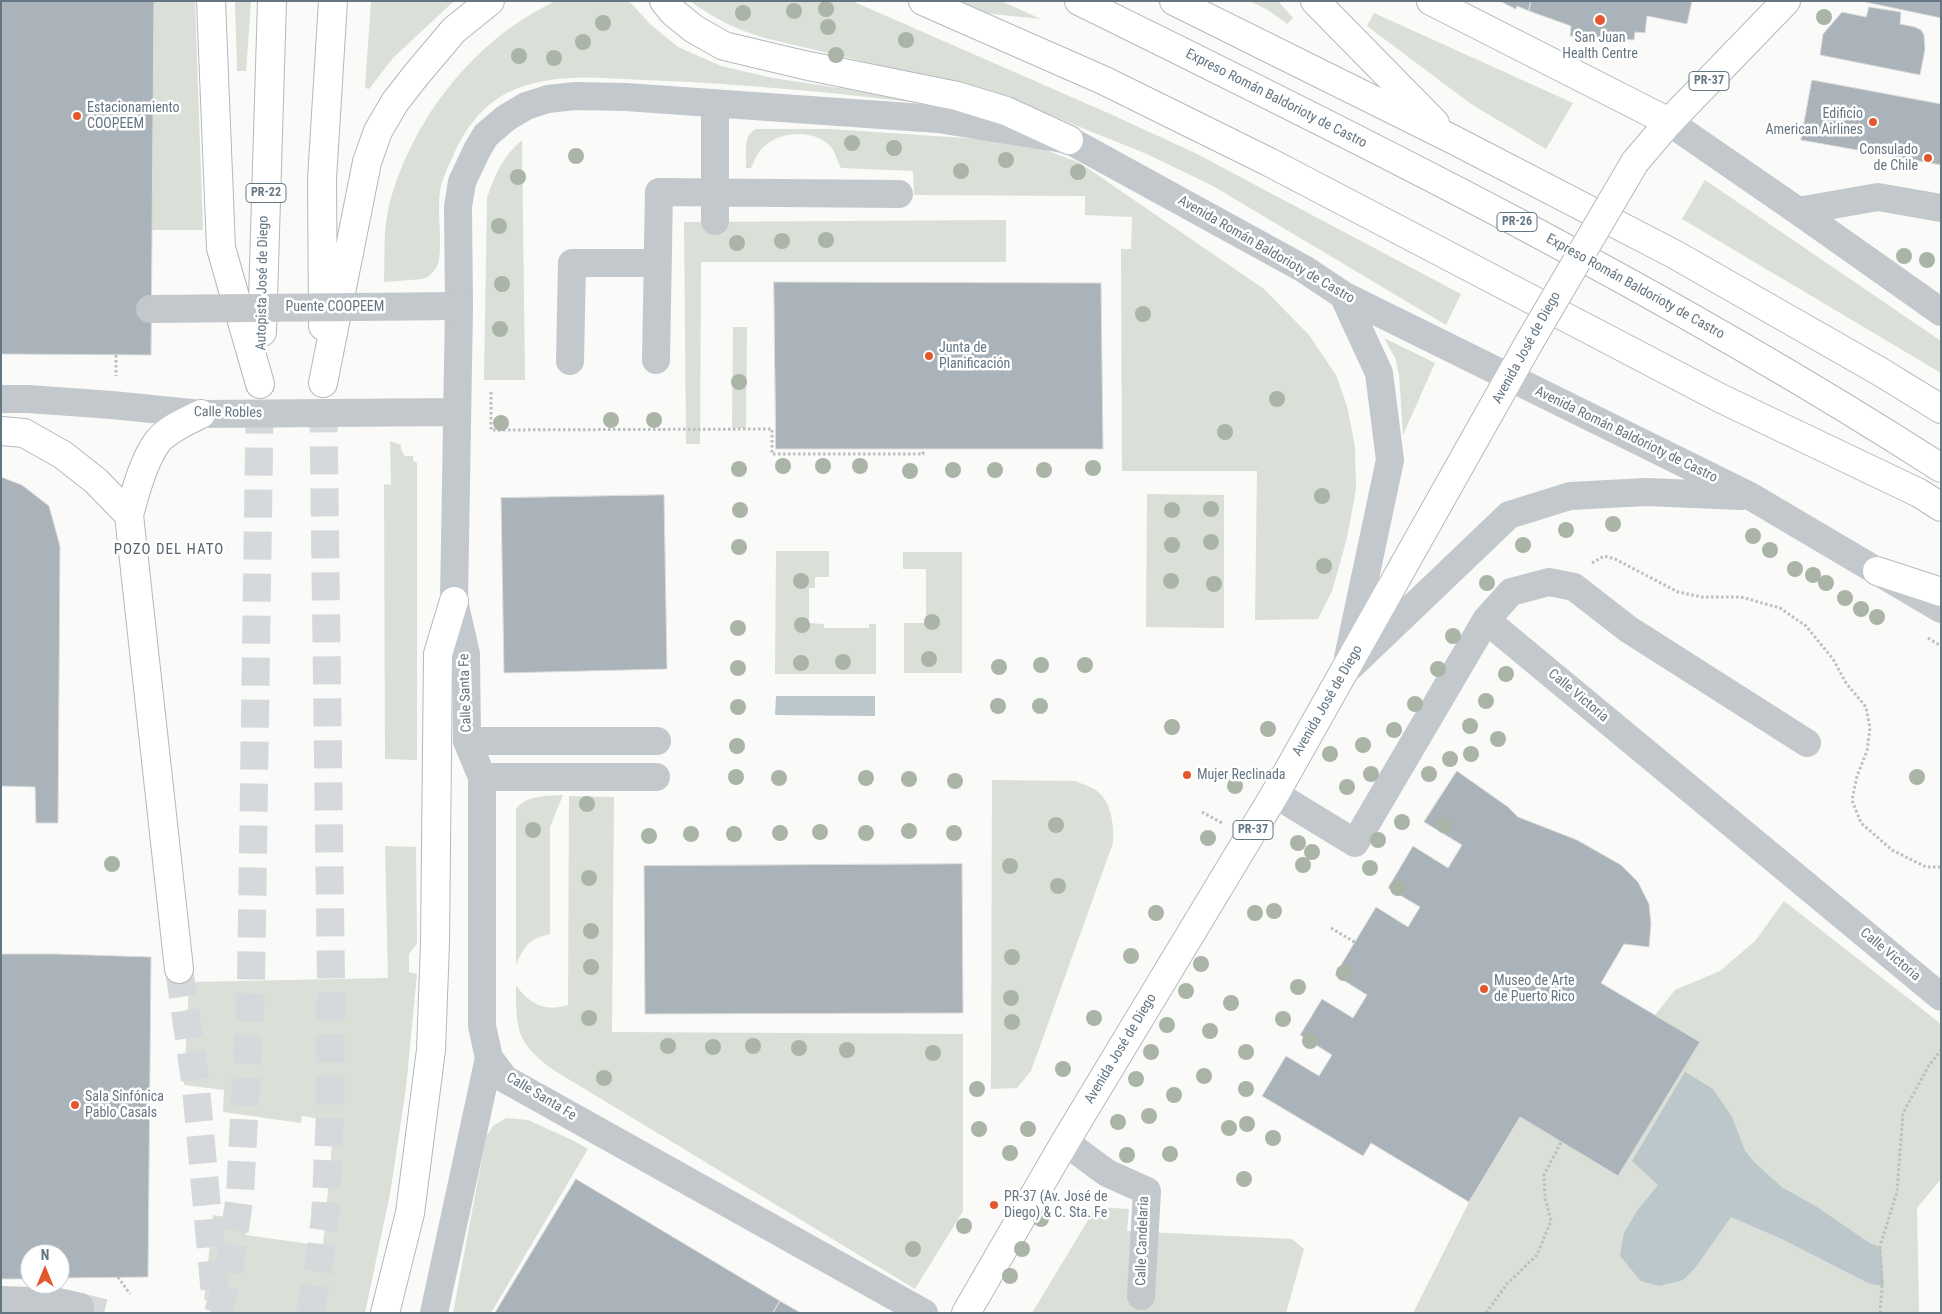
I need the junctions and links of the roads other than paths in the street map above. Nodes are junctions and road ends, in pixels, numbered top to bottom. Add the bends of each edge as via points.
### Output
1 (212, 1) edge
2 (272, 1) edge
3 (333, 1) edge
4 (490, 1) edge
5 (923, 1) edge
6 (1079, 1) edge
7 (1174, 1) edge
8 (1315, 1) edge
9 (1430, 1) edge
10 (1786, 1) edge
11 (668, 7) edge
12 (715, 103) junction
13 (1669, 122) junction
14 (1452, 139) junction
15 (1070, 140) junction
16 (715, 193) junction
17 (899, 194) dead end
18 (1941, 208) edge
19 (1798, 211) junction
20 (715, 221) dead end
21 (658, 263) junction
22 (1343, 295) junction
23 (459, 306) junction
24 (150, 309) dead end
25 (1941, 312) edge
26 (656, 360) dead end
27 (570, 361) dead end
28 (1510, 378) junction
29 (1, 399) edge
30 (1941, 409) edge
31 (456, 412) junction
32 (201, 414) junction
33 (1, 431) edge
34 (1941, 468) edge
35 (1750, 496) junction
36 (1941, 507) edge
37 (129, 515) junction
38 (1876, 571) junction
39 (1941, 592) edge
40 (454, 601) junction
41 (1941, 609) edge
42 (1486, 620) junction
43 (1346, 672) junction
44 (467, 741) junction
45 (657, 741) dead end
46 (1806, 743) dead end
47 (482, 777) junction
48 (656, 777) dead end
49 (1275, 794) junction
50 (179, 969) tunnel mouth
51 (1941, 997) edge
52 (489, 1058) junction
53 (1065, 1142) junction
54 (1141, 1296) dead end
55 (1, 1300) edge
56 (80, 1307) tunnel mouth
57 (385, 1313) edge
58 (434, 1313) edge
59 (924, 1313) edge
60 (966, 1313) edge

1 - 2 main road, Autopista José de Diego / PR-22 via 221,248 260,384
3 - 4 main road via 322,179 323,383 368,162 378,132 400,95 441,45
5 - 36 main road via 1105,82 1269,162 1720,398 1919,493
6 - 34 main road, Expreso Román Baldorioty de Castro / PR-26 via 1456,190 1664,300
7 - 14 main road
8 - 14 main road
9 - 13 main road
10 - 13 main road, PR-37
11 - 15 main road via 694,29 724,46 957,96 1006,111
12 - 15 street, Avenida Román Baldorioty de Castro via 938,119
12 - 16 street
12 - 23 street, Calle Santa Fe via 575,96 548,98 506,118 486,135 462,182 458,208
13 - 19 street
13 - 28 main road, Avenida José de Diego / PR-37, bridge via 1635,162
14 - 30 main road via 1674,254
15 - 22 street, Avenida Román Baldorioty de Castro via 1304,269
16 - 17 street
16 - 20 street
16 - 21 street via 659,192
18 - 19 street via 1878,197
19 - 25 street
21 - 26 street
21 - 27 street via 572,263
22 - 28 street, Avenida Román Baldorioty de Castro
22 - 43 street via 1379,373 1390,460
23 - 24 street, Puente COOPEEM, bridge
23 - 31 street, Calle Santa Fe
28 - 35 street, Avenida Román Baldorioty de Castro
28 - 43 main road, Avenida José de Diego / PR-37
29 - 32 street, Calle Robles
31 - 32 street, Calle Robles
31 - 40 street, Calle Santa Fe
32 - 37 main road via 158,441 142,473
33 - 37 main road via 24,433 63,455 96,481
35 - 38 street, Avenida Román Baldorioty de Castro
35 - 43 street via 1646,492 1570,496 1509,515
37 - 50 main road
38 - 39 main road
38 - 41 street, Avenida Román Baldorioty de Castro
40 - 44 street, Calle Santa Fe via 466,654
40 - 57 main road via 438,654 431,1050 410,1212
42 - 46 street via 1511,592 1549,582 1574,588 1628,630
42 - 49 street via 1355,843
42 - 51 street, Calle Victoria
43 - 49 main road, Avenida José de Diego / PR-37
44 - 45 street
44 - 47 street, Calle Santa Fe
47 - 48 street
47 - 52 street, Calle Santa Fe via 482,1026
49 - 53 main road, Avenida José de Diego / PR-37
52 - 58 street
52 - 59 street, Calle Santa Fe via 505,1079
53 - 54 street, Calle Candelaria via 1107,1173 1147,1191
53 - 60 main road, Avenida José de Diego / PR-37
55 - 56 street via 58,1302

